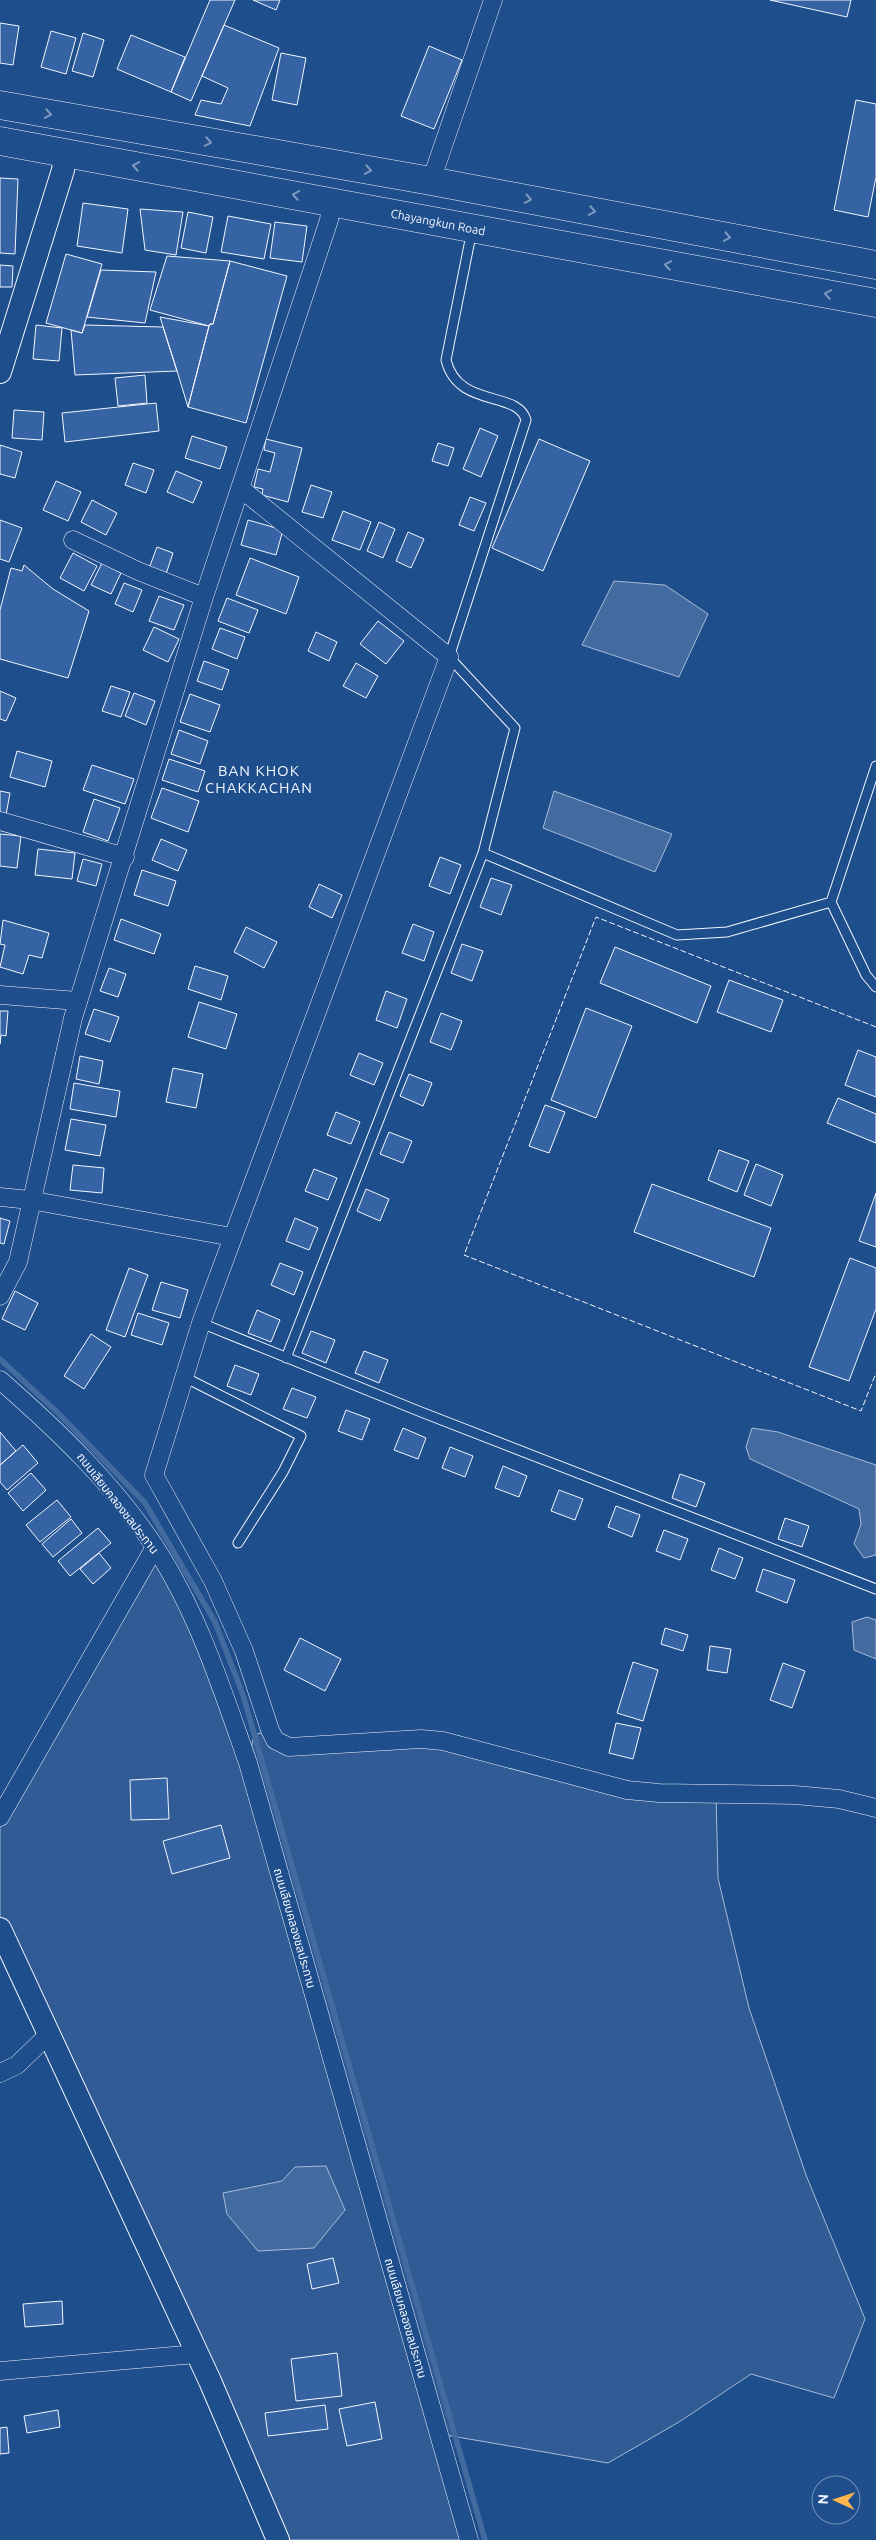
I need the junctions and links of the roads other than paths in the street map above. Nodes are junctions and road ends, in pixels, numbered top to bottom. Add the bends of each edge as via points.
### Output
1 (493, 0) edge
2 (0, 105) edge
3 (0, 141) edge
4 (65, 153) junction
5 (431, 181) junction
6 (331, 202) junction
7 (472, 228) junction
8 (876, 264) edge
9 (876, 302) edge
10 (0, 372) edge
11 (240, 488) junction
12 (73, 540) dead end
13 (204, 597) junction
14 (449, 657) junction
15 (876, 766) edge
16 (0, 821) edge
17 (483, 853) junction
18 (124, 857) junction
19 (831, 902) junction
20 (876, 987) edge
21 (0, 995) edge
22 (78, 1001) junction
23 (0, 1197) edge
24 (30, 1200) junction
25 (232, 1237) junction
26 (0, 1296) edge
27 (201, 1323) junction
28 (286, 1358) junction
29 (184, 1377) junction
30 (0, 1380) edge
31 (238, 1543) dead end
32 (155, 1547) junction
33 (876, 1589) edge
34 (876, 1808) edge
35 (0, 1817) edge
36 (0, 1929) edge
37 (48, 2035) junction
38 (0, 2073) edge
39 (196, 2354) junction
40 (0, 2371) edge
41 (278, 2540) edge
42 (469, 2540) edge

1 - 5 street
2 -> 5 highway
3 - 4 highway, Chayangkun Road
6 -> 4 highway, Chayangkun Road
4 - 10 street via 63,170
5 -> 8 highway
6 - 7 highway, Chayangkun Road
6 - 11 street via 329,220
9 -> 7 highway, Chayangkun Road
7 - 14 lane via 446,360 448,369 464,389 517,408 524,413 526,420
11 - 13 street
11 - 14 street
12 - 13 street
13 - 18 street
14 - 17 lane via 515,728
14 - 25 street
15 - 19 lane
16 - 18 street
17 - 19 lane via 677,935 727,932
17 - 28 lane
18 - 22 street
19 - 20 lane via 866,975
21 - 22 street
22 - 24 street
23 - 24 street
24 - 25 street
24 - 26 street via 18,1262
25 - 27 street
27 - 28 lane
27 - 29 street
28 - 33 lane
29 - 31 lane via 301,1436 283,1472
29 - 34 street via 154,1475 214,1581 244,1650 270,1730 281,1744 300,1747 421,1738 443,1741 626,1790 839,1798
30 - 32 street, ถนนเลียบคลองชลประทาน via 77,1450
32 - 35 street
32 - 42 street, ถนนเลียบคลองชลประทาน via 212,1658 248,1763
36 - 37 street
37 - 38 street via 17,2065
37 - 39 street
39 - 40 street
39 - 41 street

